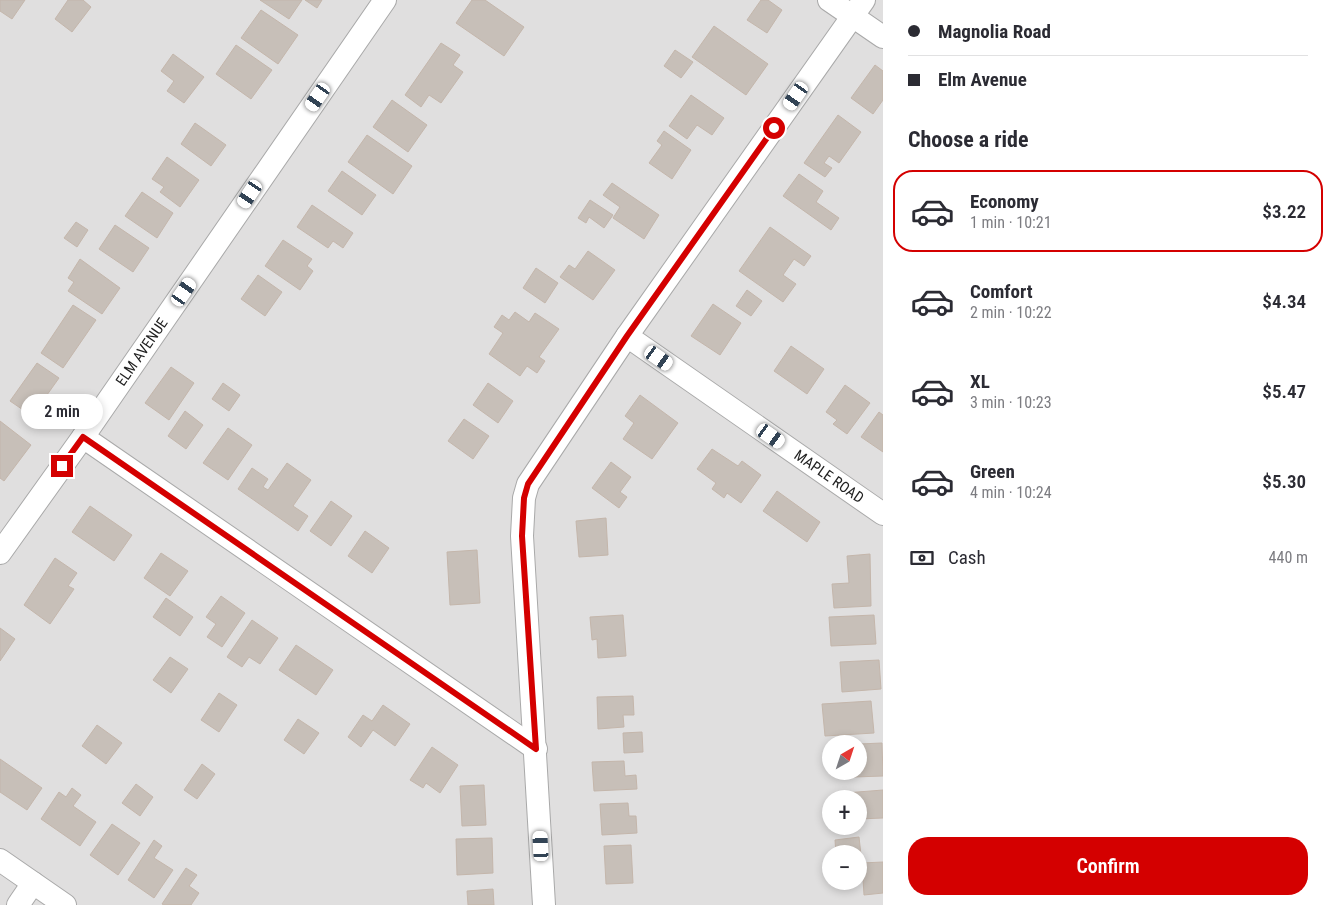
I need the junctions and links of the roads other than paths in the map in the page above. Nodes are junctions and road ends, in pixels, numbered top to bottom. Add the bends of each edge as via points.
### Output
1 (385, 0) edge
2 (829, 0) edge
3 (858, 8) edge
4 (883, 37) edge
5 (627, 336) junction
6 (83, 437) junction
7 (883, 514) edge
8 (0, 553) edge
9 (536, 749) junction
10 (0, 860) edge
11 (33, 883) junction
12 (18, 905) edge
13 (65, 905) edge
14 (544, 905) edge

1 - 6 street, ELM AVENUE
2 - 3 street
3 - 4 street
3 - 5 street
5 - 7 street, MAPLE ROAD
5 - 9 street via 538,468 524,498 522,536
6 - 8 street, ELM AVENUE
6 - 9 street
9 - 14 street
10 - 11 street
11 - 12 street
11 - 13 street

